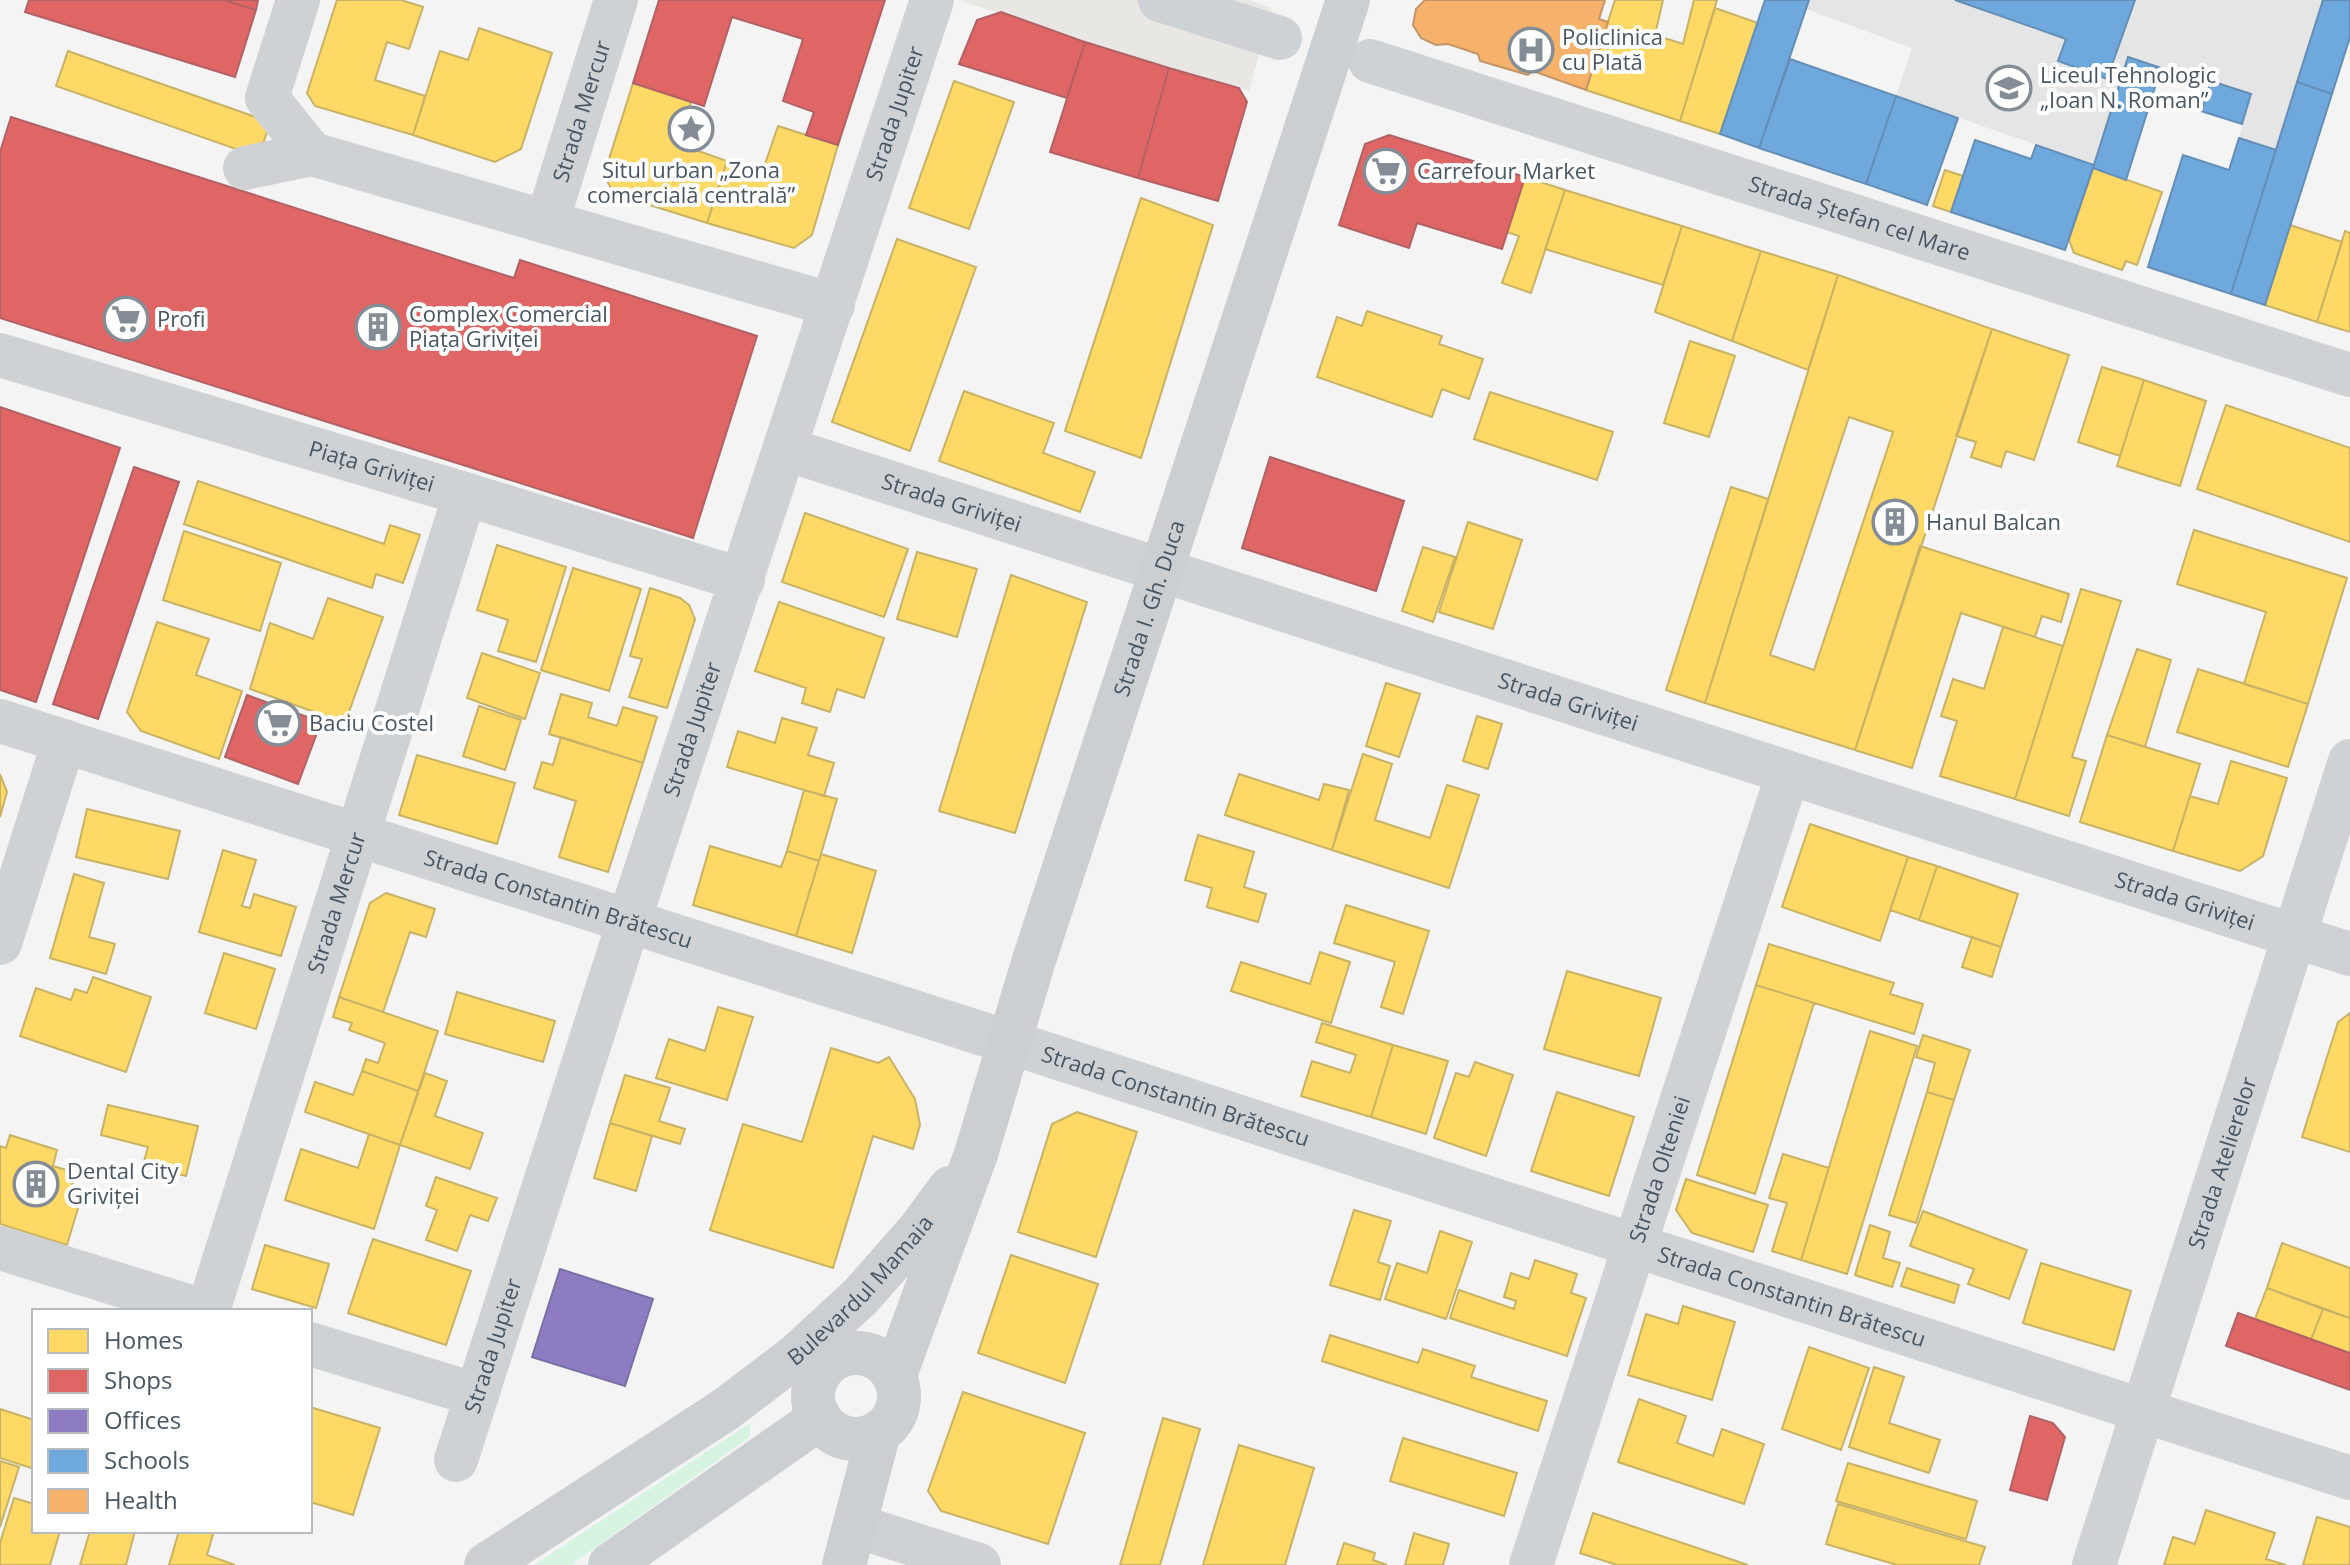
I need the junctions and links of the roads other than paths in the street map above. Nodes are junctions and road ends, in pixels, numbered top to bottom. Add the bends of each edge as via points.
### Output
1 (298, 0) edge
2 (616, 0) edge
3 (932, 0) edge
4 (1160, 0) edge
5 (1348, 0) edge
6 (1280, 38) dead end
7 (1370, 61) dead end
8 (312, 154) junction
9 (245, 168) dead end
10 (547, 222) junction
11 (833, 305) junction
12 (0, 355) edge
13 (2350, 375) edge
14 (786, 449) junction
15 (465, 494) junction
16 (1162, 570) junction
17 (743, 580) junction
18 (0, 721) edge
19 (64, 741) junction
20 (2350, 761) edge
21 (1788, 773) junction
22 (357, 835) junction
23 (629, 921) junction
24 (2294, 936) junction
25 (0, 943) edge
26 (2350, 954) edge
27 (1010, 1043) junction
28 (976, 1154) junction
29 (953, 1218) junction
30 (1635, 1246) junction
31 (0, 1248) edge
32 (199, 1309) edge
33 (207, 1309) edge
34 (312, 1345) edge
35 (834, 1361) junction
36 (895, 1375) junction
37 (477, 1395) junction
38 (726, 1409) junction
39 (2143, 1411) junction
40 (828, 1426) junction
41 (879, 1432) junction
42 (456, 1460) dead end
43 (2350, 1478) edge
44 (850, 1546) edge
45 (486, 1565) edge
46 (610, 1565) edge
47 (979, 1565) edge
48 (1531, 1565) edge
49 (2094, 1565) edge

1 - 8 street via 267,98
2 - 10 street, Strada Mercur
3 - 11 street, Strada Jupiter
4 - 6 street
5 - 16 main road, Strada I. Gh. Duca
7 - 13 street, Strada Ștefan cel Mare
8 - 9 street
8 - 10 street
10 - 11 street
11 - 14 street, Strada Jupiter
12 - 15 street, Piața Griviței
14 - 16 street, Strada Griviței
14 - 17 street, Strada Jupiter
15 - 17 street, Piața Griviței
15 - 22 street, Strada Mercur
16 - 21 street, Strada Griviței
16 - 27 main road, Strada I. Gh. Duca
17 - 23 street, Strada Jupiter
18 - 19 street, Strada Constantin Brătescu
19 - 22 street, Strada Constantin Brătescu
19 - 25 street
20 - 24 street, Strada Atelierelor
21 - 24 street, Strada Griviței
21 - 30 street, Strada Olteniei
22 - 23 street, Strada Constantin Brătescu
22 - 33 street, Strada Mercur
23 - 27 street, Strada Constantin Brătescu
23 - 37 street, Strada Jupiter
24 - 26 street, Strada Griviței
24 - 39 street, Strada Atelierelor
27 - 28 main road, Strada I. Gh. Duca
27 - 30 street, Strada Constantin Brătescu
28 - 29 main road, Strada I. Gh. Duca
28 - 38 main road, Bulevardul Mamaia via 861,1296 797,1355
29 - 35 main road, Strada I. Gh. Duca
29 - 36 main road, Strada I. Gh. Duca
30 - 39 street, Strada Constantin Brătescu
30 - 48 street, Strada Olteniei
31 - 32 street
34 - 37 street
35 - 36 main road via 861,1352 886,1364
35 - 38 main road, Bulevardul Mamaia
35 - 40 main road via 815,1381 813,1394 814,1407
36 - 41 main road via 899,1401
37 - 42 street, Strada Jupiter
38 - 45 main road, Bulevardul Mamaia
39 - 43 street, Strada Constantin Brătescu
39 - 49 street, Strada Atelierelor
40 - 41 main road via 857,1439
40 - 44 main road
40 - 46 main road
41 - 44 main road
44 - 47 street

